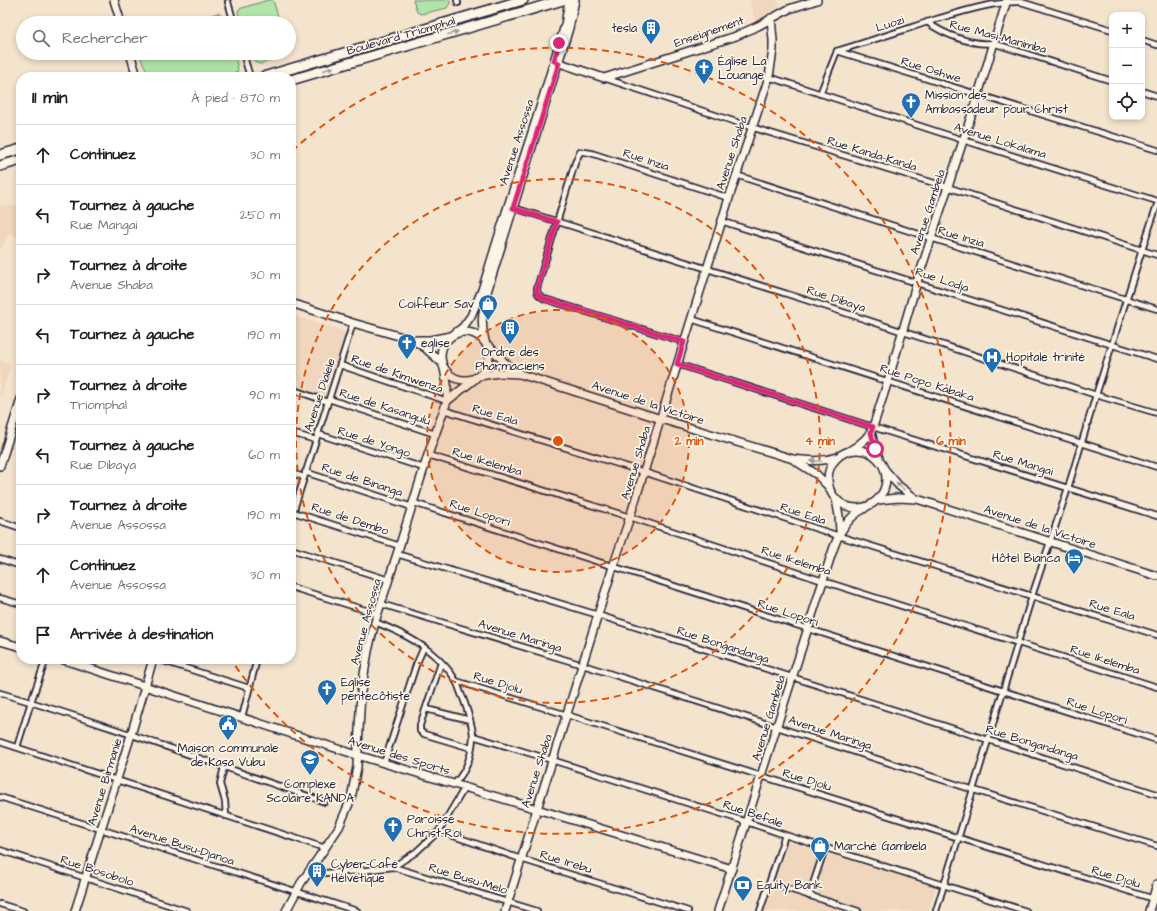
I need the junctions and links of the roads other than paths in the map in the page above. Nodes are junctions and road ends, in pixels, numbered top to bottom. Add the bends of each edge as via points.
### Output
1 (114, 0) edge
2 (523, 0) edge
3 (563, 0) edge
4 (569, 0) edge
5 (575, 0) edge
6 (817, 0) edge
7 (1006, 1) edge
8 (228, 2) dead end
9 (119, 16) edge
10 (232, 16) edge
11 (771, 18) junction
12 (927, 22) junction
13 (1109, 29) edge
14 (1145, 41) edge
15 (993, 43) junction
16 (1157, 45) edge
17 (837, 51) junction
18 (132, 60) edge
19 (245, 60) edge
20 (556, 62) junction
21 (136, 72) edge
22 (249, 72) edge
23 (280, 72) edge
24 (769, 77) junction
25 (604, 78) junction
26 (296, 79) edge
27 (1109, 80) edge
28 (1145, 92) edge
29 (820, 94) junction
30 (978, 94) junction
31 (1157, 96) edge
32 (751, 127) junction
33 (963, 140) junction
34 (16, 150) edge
35 (1157, 150) edge
36 (0, 155) edge
37 (16, 161) edge
38 (0, 166) edge
39 (736, 175) junction
40 (947, 188) junction
41 (729, 198) junction
42 (1157, 201) edge
43 (1157, 205) edge
44 (510, 207) junction
45 (721, 221) junction
46 (557, 222) junction
47 (931, 238) junction
48 (1142, 250) junction
49 (1157, 255) edge
50 (706, 269) junction
51 (917, 282) junction
52 (484, 291) junction
53 (1127, 299) junction
54 (296, 305) edge
55 (1157, 309) edge
56 (691, 319) junction
57 (353, 323) junction
58 (903, 332) junction
59 (452, 335) junction
60 (413, 340) junction
61 (684, 342) junction
62 (486, 343) junction
63 (1112, 345) junction
64 (1157, 359) edge
65 (677, 364) junction
66 (340, 365) junction
67 (443, 366) junction
68 (520, 374) junction
69 (478, 376) junction
70 (888, 381) junction
71 (296, 390) edge
72 (1096, 395) junction
73 (329, 400) junction
74 (447, 401) junction
75 (444, 410) junction
76 (1157, 413) edge
77 (660, 419) junction
78 (16, 421) edge
79 (872, 429) junction
80 (296, 434) edge
81 (318, 434) junction
82 (436, 434) junction
83 (316, 440) junction
84 (1082, 444) junction
85 (848, 451) junction
86 (428, 455) junction
87 (838, 457) junction
88 (793, 459) junction
89 (880, 461) junction
90 (0, 466) edge
91 (1157, 467) edge
92 (424, 468) junction
93 (885, 470) junction
94 (644, 472) junction
95 (296, 474) edge
96 (305, 475) junction
97 (829, 487) junction
98 (1068, 488) junction
99 (836, 499) junction
100 (917, 499) junction
101 (878, 500) junction
102 (296, 505) edge
103 (413, 505) junction
104 (865, 508) junction
105 (296, 513) edge
106 (1157, 516) edge
107 (630, 517) junction
108 (0, 521) edge
109 (16, 526) edge
110 (840, 534) junction
111 (1051, 542) junction
112 (400, 546) junction
113 (296, 551) edge
114 (397, 554) junction
115 (0, 559) edge
116 (16, 564) edge
117 (613, 567) junction
118 (1157, 576) edge
119 (389, 580) junction
120 (823, 581) junction
121 (296, 589) edge
122 (1032, 596) junction
123 (0, 598) edge
124 (16, 603) edge
125 (381, 604) junction
126 (378, 614) junction
127 (598, 616) junction
128 (375, 622) junction
129 (808, 630) junction
130 (1157, 635) edge
131 (0, 641) edge
132 (1018, 643) junction
133 (16, 646) edge
134 (424, 647) junction
135 (441, 663) junction
136 (44, 664) edge
137 (77, 664) edge
138 (152, 664) edge
139 (173, 664) edge
140 (256, 664) edge
141 (583, 665) junction
142 (793, 678) junction
143 (456, 681) junction
144 (146, 686) junction
145 (1157, 687) edge
146 (249, 688) junction
147 (1003, 692) junction
148 (0, 693) edge
149 (31, 702) junction
150 (426, 709) junction
151 (567, 715) junction
152 (242, 717) junction
153 (470, 720) junction
154 (777, 727) junction
155 (131, 734) junction
156 (473, 736) junction
157 (1157, 740) edge
158 (988, 741) junction
159 (0, 742) edge
160 (17, 747) junction
161 (471, 748) junction
162 (357, 755) junction
163 (552, 760) junction
164 (384, 763) junction
165 (224, 767) junction
166 (762, 776) junction
167 (116, 780) junction
168 (454, 784) junction
169 (465, 788) junction
170 (974, 790) junction
171 (1157, 794) edge
172 (0, 797) edge
173 (325, 802) dead end
174 (537, 809) junction
175 (226, 816) junction
176 (747, 822) junction
177 (101, 829) junction
178 (440, 831) junction
179 (786, 835) junction
180 (959, 838) junction
181 (1157, 846) edge
182 (325, 848) junction
183 (825, 848) junction
184 (0, 850) edge
185 (521, 858) junction
186 (392, 867) junction
187 (732, 869) junction
188 (307, 874) junction
189 (86, 878) junction
190 (770, 883) junction
191 (1157, 884) edge
192 (944, 885) junction
193 (296, 892) junction
194 (809, 896) junction
195 (1155, 900) edge
196 (508, 902) junction
197 (0, 904) edge
198 (23, 911) edge
199 (74, 911) edge
200 (187, 911) edge
201 (286, 911) edge
202 (358, 911) edge
203 (505, 911) edge
204 (537, 911) edge
205 (688, 911) edge
206 (718, 911) edge
207 (760, 911) edge
208 (858, 911) edge
209 (936, 911) edge
210 (1026, 911) edge
211 (1149, 911) edge

1 - 9 street
2 - 23 highway, Boulevard Triomphal
26 -> 3 highway, Boulevard Triomphal
4 - 20 street, Avenue Assossa
5 - 20 street, Avenue Assossa via 569,28
6 - 11 street, Enseignement
7 - 12 street, Luozi
7 - 13 street, Luozi via 1021,2
7 - 15 street, Avenue Gambela
8 - 10 street
11 - 24 street, Avenue Shaba via 773,50
11 - 25 street, Enseignement via 736,36
12 - 15 street, Rue Masi-Manimba via 935,28 961,38
12 - 17 street, Luozi
14 - 16 street
15 - 27 street, Rue Masi-Manimba
15 - 30 street, Avenue Gambela
17 - 29 street
17 - 30 street, Rue Oshwe
18 - 21 street
19 - 22 street
20 - 25 street
20 - 44 street, Avenue Assossa
24 - 29 street, Avenue Lokalama
24 - 32 street, Avenue Shaba
25 - 32 street, Rue Kanda-Kanda
28 - 31 street
29 - 33 street, Avenue Lokalama
30 - 33 street, Avenue Gambela
30 - 35 street, Rue Oshwe
32 - 39 street, Avenue Shaba
32 - 40 street, Rue Kanda-Kanda
33 - 40 street, Avenue Gambela
33 - 42 street, Avenue Lokalama
34 - 36 highway
37 - 38 highway
39 - 41 street, Avenue Shaba
39 - 47 street, Rue Inzia
40 - 47 street, Avenue Gambela
40 - 48 street, Rue Kanda-Kanda
41 - 45 street, Avenue Shaba
41 - 46 street, Rue Inzia via 591,153 580,152
43 - 48 street
44 - 46 street, Rue Dibaya
44 - 52 street, Avenue Assossa
45 - 50 street, Avenue Shaba
45 - 51 street, Rue Lodja
46 - 50 street, Rue Dibaya
46 - 61 street via 537,288 540,296
47 - 51 street, Avenue Gambela
47 - 53 street, Rue Inzia
48 - 49 street, Rue Kanda-Kanda
48 - 53 street
50 - 56 street, Avenue Shaba
50 - 58 street, Rue Dibaya
51 - 58 street, Avenue Gambela
51 - 63 street, Rue Lodja
52 - 59 street via 472,316
52 - 62 street via 482,324
53 - 55 street, Rue Inzia
53 - 63 street
54 - 57 street
56 - 61 street, Avenue Shaba
56 - 70 street, Rue Popo Kabaka
57 - 60 street
57 - 66 street, Avenue Dialele
58 - 70 street, Avenue Gambela
58 - 72 street, Rue Dibaya
59 - 60 street via 430,340
59 - 62 street via 473,333
59 - 67 street via 443,346
60 - 67 street
61 - 65 street, Avenue Shaba
62 - 68 street
62 - 69 street via 490,358 484,371
63 - 64 street, Rue Lodja
63 - 72 street
65 - 77 street, Avenue Shaba
65 - 79 street, Rue Mangai
66 - 73 street, Avenue Dialele
66 - 74 street, Rue de Kimwenza
67 - 69 street via 456,378 470,380
67 - 74 street
68 - 69 street
68 - 77 street, Avenue de la Victoire
69 - 74 street
70 - 79 street, Avenue Gambela
70 - 84 street, Rue Popo Kabaka
71 - 73 street, Rue de Kasangulu
72 - 76 street, Rue Dibaya
72 - 84 street
73 - 81 street, Avenue Dialele
73 - 82 street, Rue de Kasangulu
74 - 75 street, Avenue Assossa
75 - 82 street, Avenue Assossa
75 - 94 street, Rue Eala
77 - 88 street, Avenue de la Victoire
77 - 94 street, Avenue Shaba
78 - 90 street
79 - 85 street via 860,444
79 - 89 street
79 - 98 street, Rue Mangai
80 - 83 street
81 - 83 street, Avenue Dialele
81 - 92 street, Rue de Yongo
82 - 86 street, Avenue Assossa
83 - 96 street, Avenue Dialele
84 - 91 street, Rue Popo Kabaka
84 - 98 street
85 - 87 street
85 - 89 street via 866,451
86 - 92 street, Avenue Assossa
86 - 107 street, Rue Ikelemba
87 -> 88 street via 815,462
87 - 97 street via 830,468
88 - 97 street via 816,474
89 - 93 street
92 - 103 street, Avenue Assossa
100 -> 93 street via 899,486
93 - 101 street via 886,486
94 - 107 street, Avenue Shaba
94 - 110 street, Rue Eala
95 - 96 street, Rue de Binanga
96 - 102 street, Avenue Dialele
96 - 103 street, Rue de Binanga
97 - 99 street
98 - 106 street, Rue Mangai
98 - 111 street
99 - 104 street via 844,506
99 - 110 street
100 - 101 street
100 - 111 street, Avenue de la Victoire
101 - 104 street
103 - 112 street, Avenue Assossa
103 - 117 street, Rue Lopori
104 - 110 street via 850,518
105 - 112 street, Rue de Dembo
107 - 117 street, Avenue Shaba
107 - 120 street, Rue Ikelemba
108 - 109 street
110 - 120 street, Avenue Gambela
110 - 122 street, Rue Eala
111 - 118 street, Avenue de la Victoire
111 - 122 street
112 - 114 street, Avenue Assossa
113 - 119 street
114 - 119 street, Avenue Assossa
114 - 127 street, Rue Bongandanga
115 - 116 street
117 - 127 street, Avenue Shaba
117 - 129 street, Rue Lopori
119 - 125 street, Avenue Assossa
120 - 129 street, Avenue Gambela
120 - 132 street, Rue Ikelemba
121 - 126 street
122 - 130 street, Rue Eala
122 - 132 street
123 - 124 street
125 - 126 street, Avenue Assossa
125 - 141 street, Avenue Maringa
126 - 128 street, Avenue Assossa
127 - 141 street, Avenue Shaba
127 - 142 street, Rue Bongandanga
128 - 134 street via 405,635
128 - 162 street, Avenue Assossa via 361,692
129 - 142 street, Avenue Gambela
129 - 147 street, Rue Lopori
131 - 133 street
132 - 145 street, Rue Ikelemba
132 - 147 street
134 - 135 street
134 - 164 street
135 - 143 street
135 - 150 street
136 - 149 street
137 - 144 street, Avenue des Sports
138 - 144 street, Avenue Birmanie
139 - 146 street
140 - 146 street
141 - 151 street, Avenue Shaba
141 - 154 street, Avenue Maringa
142 - 154 street, Avenue Gambela
142 - 158 street, Rue Bongandanga
143 - 151 street, Rue Djolu
143 - 153 street
144 - 152 street, Avenue des Sports
144 - 155 street, Avenue Birmanie
146 - 152 street
147 - 157 street, Rue Lopori
147 - 158 street
148 - 149 street
149 - 155 street
149 - 160 street
150 - 153 street
150 - 161 street via 420,731
151 - 163 street, Avenue Shaba
151 - 166 street, Rue Djolu
152 - 162 street, Avenue des Sports
153 - 156 street
154 - 166 street, Avenue Gambela
154 - 170 street, Avenue Maringa
155 - 165 street
155 - 167 street, Avenue Birmanie
156 - 161 street
156 - 163 street, Rue Befale
158 - 170 street
158 - 171 street, Rue Bongandanga
159 - 160 street
160 - 167 street
161 - 168 street via 464,772
162 - 164 street, Avenue des Sports
162 - 182 street, Avenue Assossa via 349,805
163 - 174 street, Avenue Shaba
163 - 176 street, Rue Befale
164 - 168 street, Avenue des Sports
165 - 173 street
165 - 175 street via 220,784
166 - 176 street, Avenue Gambela
166 - 180 street, Rue Djolu
167 - 175 street
167 - 177 street, Avenue Birmanie
168 - 169 street, Avenue des Sports
169 - 174 street, Avenue des Sports
169 - 178 street
170 - 180 street
170 - 181 street, Avenue Maringa
172 - 177 street, Avenue Busu-Djanoa
174 - 185 street, Avenue Shaba
174 - 187 street, Avenue des Sports
175 - 182 street
176 - 179 street, Rue Befale
176 - 187 street, Avenue Gambela
177 - 189 street, Avenue Birmanie
177 - 193 street, Avenue Busu-Djanoa
178 - 185 street, Rue Irebu
178 - 186 street via 416,852
179 - 183 street, Rue Befale
179 - 190 street
180 - 192 street
180 - 195 street, Rue Djolu
182 - 188 street, Avenue Assossa
183 - 192 street, Rue Befale
183 - 194 street
184 - 189 street, Rue Bosobolo
185 - 196 street, Avenue Shaba
185 - 205 street, Rue Irebu
186 - 188 street
186 - 196 street, Rue Busu-Melo
187 - 206 street, Avenue Gambela
188 - 193 street, Avenue Assossa
189 - 199 street, Avenue Birmanie
189 - 200 street, Rue Bosobolo
190 - 194 street
190 - 207 street
191 - 195 street
192 - 209 street
192 - 210 street, Rue Befale
193 - 201 street, Avenue Assossa
193 - 202 street, Avenue Busu-Djanoa
194 - 208 street
195 - 211 street
196 - 203 street, Avenue Shaba
196 - 204 street, Rue Busu-Melo
197 - 198 street

